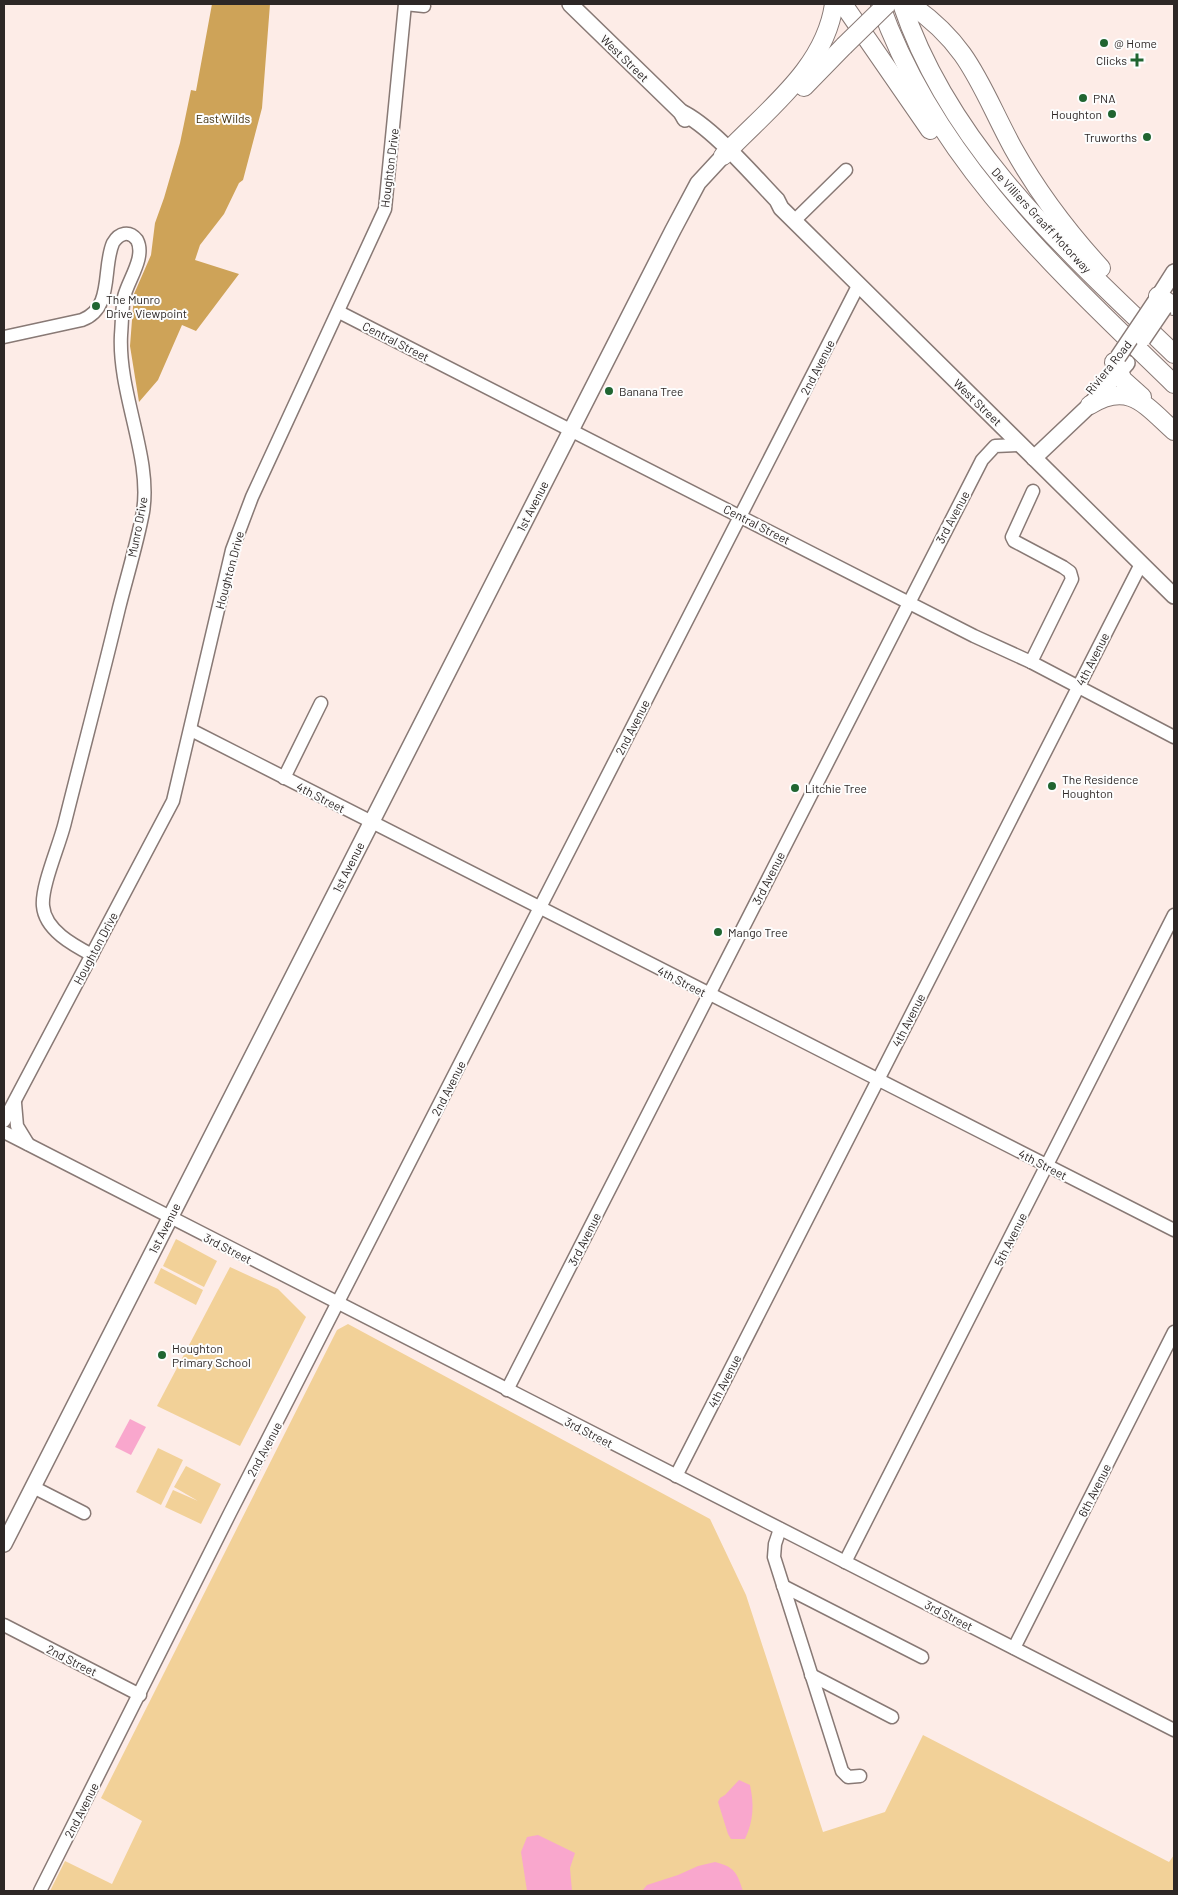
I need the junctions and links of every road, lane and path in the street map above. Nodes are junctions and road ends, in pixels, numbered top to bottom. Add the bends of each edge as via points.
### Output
1 (405, 4) edge
2 (570, 4) edge
3 (834, 4) edge
4 (843, 4) edge
5 (424, 6) dead end
6 (906, 7) edge
7 (884, 9) edge
8 (729, 156) junction
9 (964, 163) junction
10 (846, 170) dead end
11 (794, 221) junction
12 (1174, 272) edge
13 (858, 286) junction
14 (1166, 301) edge
15 (1126, 307) junction
16 (339, 312) junction
17 (4, 338) edge
18 (1174, 354) edge
19 (1119, 364) junction
20 (1174, 384) edge
21 (1090, 405) junction
22 (1174, 426) edge
23 (571, 430) junction
24 (1174, 431) edge
25 (1028, 451) junction
26 (1033, 491) dead end
27 (740, 515) junction
28 (1141, 564) junction
29 (1174, 596) edge
30 (908, 602) junction
31 (1031, 662) junction
32 (1077, 688) junction
33 (321, 703) dead end
34 (191, 730) junction
35 (1174, 737) edge
36 (284, 778) junction
37 (371, 823) junction
38 (541, 908) junction
39 (1174, 915) edge
40 (92, 955) junction
41 (708, 994) junction
42 (877, 1079) junction
43 (16, 1099) junction
44 (4, 1121) edge
45 (4, 1132) edge
46 (32, 1147) junction
47 (1046, 1166) junction
48 (170, 1218) junction
49 (1174, 1230) edge
50 (339, 1304) junction
51 (1174, 1332) edge
52 (507, 1390) junction
53 (676, 1476) junction
54 (33, 1487) junction
55 (84, 1513) dead end
56 (780, 1529) junction
57 (4, 1544) edge
58 (845, 1562) junction
59 (783, 1586) junction
60 (4, 1625) edge
61 (1014, 1648) junction
62 (922, 1657) dead end
63 (811, 1675) junction
64 (140, 1695) junction
65 (892, 1717) dead end
66 (1174, 1730) edge
67 (860, 1776) dead end
68 (40, 1891) edge

1 - 5 street
1 - 16 street, Houghton Drive via 387,203
2 - 8 main road, West Street via 681,112 688,124
3 - 8 highway via 829,26 806,69
4 - 9 highway via 935,137
6 - 15 highway, De Villiers Graaff Motorway via 946,98 987,160 1040,221
6 - 15 highway via 947,33 964,54 1040,191 1118,287
7 - 8 highway, bridge
7 - 9 highway via 908,71
8 - 11 main road, West Street via 777,200
8 - 23 main road, 1st Avenue via 703,188 694,192
9 - 20 highway via 1033,244
10 - 11 street
11 - 13 main road, West Street
12 - 14 main road, Riviera Road
13 - 25 main road, West Street
13 - 27 street, 2nd Avenue
14 - 19 main road, Riviera Road, bridge
15 - 18 highway, De Villiers Graaff Motorway
16 - 23 street, Central Street
16 - 34 street, Houghton Drive via 252,497 234,543
17 - 40 street, Munro Drive via 82,320 91,315 103,298 113,243 118,236 125,234 137,240 140,255 125,293 121,343 123,380 142,466 143,510 42,904 55,930
19 - 21 main road, Riviera Road
19 - 22 highway via 1126,383
19 - 25 main road, Riviera Road
21 - 24 highway via 1112,394 1127,396 1146,406
21 - 25 main road, Riviera Road
23 - 27 street, Central Street
23 - 37 main road, 1st Avenue
25 - 28 main road, West Street
25 - 30 street, 3rd Avenue via 1000,445 987,452
26 - 31 street via 1012,537 1070,572 1072,580
27 - 30 street, Central Street
27 - 38 street, 2nd Avenue
28 - 29 main road, West Street
28 - 32 street, 4th Avenue
30 - 31 street, Central Street
30 - 41 street, 3rd Avenue
31 - 32 street, Central Street
32 - 35 street, Central Street
32 - 42 street, 4th Avenue
33 - 36 street
34 - 36 street, 4th Street
34 - 40 street, Houghton Drive via 174,801
36 - 37 street, 4th Street
37 - 38 street, 4th Street
37 - 48 main road, 1st Avenue
38 - 41 street, 4th Street
38 - 50 street, 2nd Avenue
39 - 47 street, 5th Avenue
40 - 43 street, Houghton Drive
41 - 42 street, 4th Street
41 - 52 street, 3rd Avenue
42 - 47 street, 4th Street
42 - 53 street, 4th Avenue
43 - 44 street, Houghton Drive
43 - 46 street via 17,1126
45 - 46 street, 3rd Street
46 - 48 street, 3rd Street
47 - 49 street, 4th Street
47 - 58 street, 5th Avenue
48 - 50 street, 3rd Street
48 - 54 main road, 1st Avenue
50 - 52 street, 3rd Street
50 - 64 street, 2nd Avenue via 230,1512
51 - 61 street, 6th Avenue
52 - 53 street, 3rd Street
53 - 56 street, 3rd Street
54 - 55 street
54 - 57 main road, 1st Avenue
56 - 58 street, 3rd Street
56 - 59 street via 774,1552
58 - 61 street, 3rd Street
59 - 62 street
59 - 63 street
60 - 64 street, 2nd Street
61 - 66 street, 3rd Street
63 - 65 street
63 - 67 street via 842,1771 848,1777
64 - 68 street, 2nd Avenue

